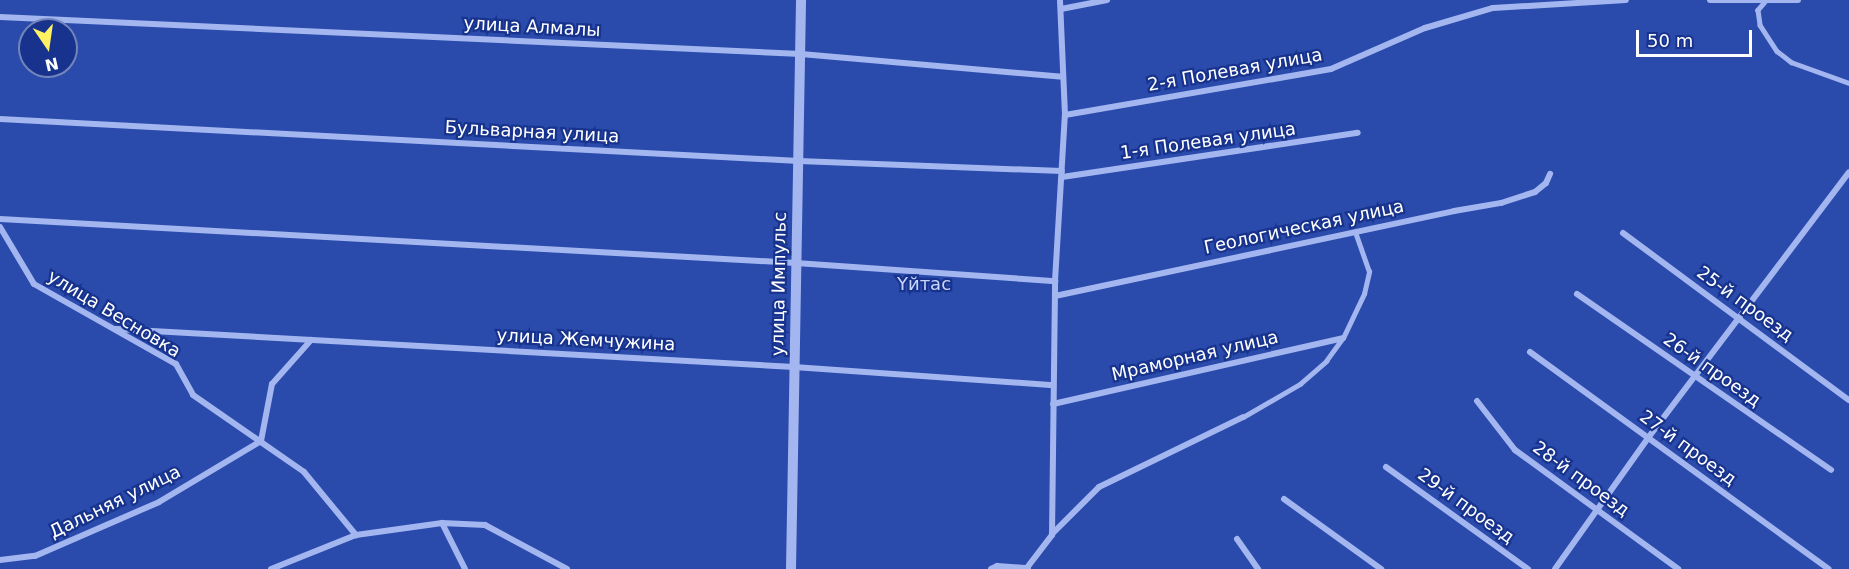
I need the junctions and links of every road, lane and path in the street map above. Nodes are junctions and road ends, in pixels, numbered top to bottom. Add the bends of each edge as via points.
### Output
1 (801, 0) edge
2 (1060, 0) edge
3 (1107, 0) edge
4 (1504, 0) edge
5 (1626, 0) edge
6 (1710, 0) edge
7 (1798, 0) edge
8 (1765, 1) edge
9 (1509, 7) junction
10 (1061, 9) junction
11 (0, 17) edge
12 (801, 54) junction
13 (1062, 76) junction
14 (1849, 83) edge
15 (1065, 115) junction
16 (0, 119) edge
17 (1358, 133) dead end
18 (799, 161) junction
19 (1849, 172) edge
20 (1062, 174) junction
21 (1550, 174) dead end
22 (0, 219) edge
23 (0, 227) edge
24 (1355, 232) junction
25 (1623, 233) dead end
26 (796, 263) junction
27 (1055, 281) junction
28 (1577, 294) dead end
29 (1054, 296) junction
30 (1738, 317) junction
31 (116, 329) junction
32 (1343, 338) junction
33 (311, 340) junction
34 (1530, 352) dead end
35 (794, 367) junction
36 (1696, 377) junction
37 (1053, 385) junction
38 (1849, 400) edge
39 (1478, 401) dead end
40 (1053, 404) junction
41 (1243, 417) joint
42 (1648, 438) junction
43 (261, 441) junction
44 (1386, 467) dead end
45 (1830, 470) dead end
46 (1284, 499) dead end
47 (1596, 509) junction
48 (441, 523) junction
49 (356, 535) junction
50 (1052, 535) junction
51 (1237, 539) dead end
52 (0, 560) edge
53 (1028, 568) edge
54 (271, 569) edge
55 (465, 569) edge
56 (567, 569) edge
57 (791, 569) edge
58 (991, 569) edge
59 (1258, 569) edge
60 (1381, 569) edge
61 (1528, 569) edge
62 (1555, 569) edge
63 (1678, 569) edge
64 (1829, 569) edge

1 - 12 street, улица Импульс
2 - 10 street
3 - 10 street
4 - 9 street
5 - 9 street, 2-я Полевая улица
6 - 8 street
7 - 8 street
8 - 14 lane via 1758,10 1760,26 1777,51 1791,62
9 - 15 street, 2-я Полевая улица via 1425,28 1330,69
10 - 13 street
11 - 12 street, улица Алмалы
12 - 13 street, улица Алмалы
12 - 18 street, улица Импульс
13 - 15 street
15 - 20 street
16 - 18 street, Бульварная улица
17 - 20 street, 1-я Полевая улица
18 - 20 street, Бульварная улица
18 - 26 street, улица Импульс
19 - 30 street
20 - 27 street
21 - 24 street, Геологическая улица via 1535,192 1501,203
22 - 26 street
23 - 31 street, улица Весновка via 34,284
24 - 29 street, Геологическая улица
24 - 32 lane via 1369,272 1364,294
25 - 30 street, 25-й проезд
26 - 27 street
26 - 35 street, улица Импульс
27 - 29 street
28 - 36 street, 26-й проезд
29 - 37 street
30 - 36 street
30 - 38 street, 25-й проезд
31 - 33 street, улица Жемчужина
31 - 43 street, улица Весновка via 176,364 193,395
32 - 40 street, Мраморная улица
32 - 41 lane via 1326,361 1300,384
33 - 35 street, улица Жемчужина
33 - 43 street via 272,384
34 - 42 street, 27-й проезд
35 - 37 street, улица Жемчужина
35 - 57 street, улица Импульс
36 - 42 street
36 - 45 street, 26-й проезд
37 - 40 street
39 - 47 street, 28-й проезд via 1515,450
40 - 50 street
41 - 50 street via 1100,487
42 - 47 street
42 - 64 street, 27-й проезд
43 - 49 street, улица Весновка via 304,472
43 - 52 street, Дальняя улица via 159,502 35,556
44 - 61 street, 29-й проезд
46 - 60 street
47 - 62 street
47 - 63 street, 28-й проезд
48 - 49 street
48 - 55 street
48 - 56 street via 485,525
49 - 54 street
50 - 53 street
51 - 59 street
53 - 58 street

